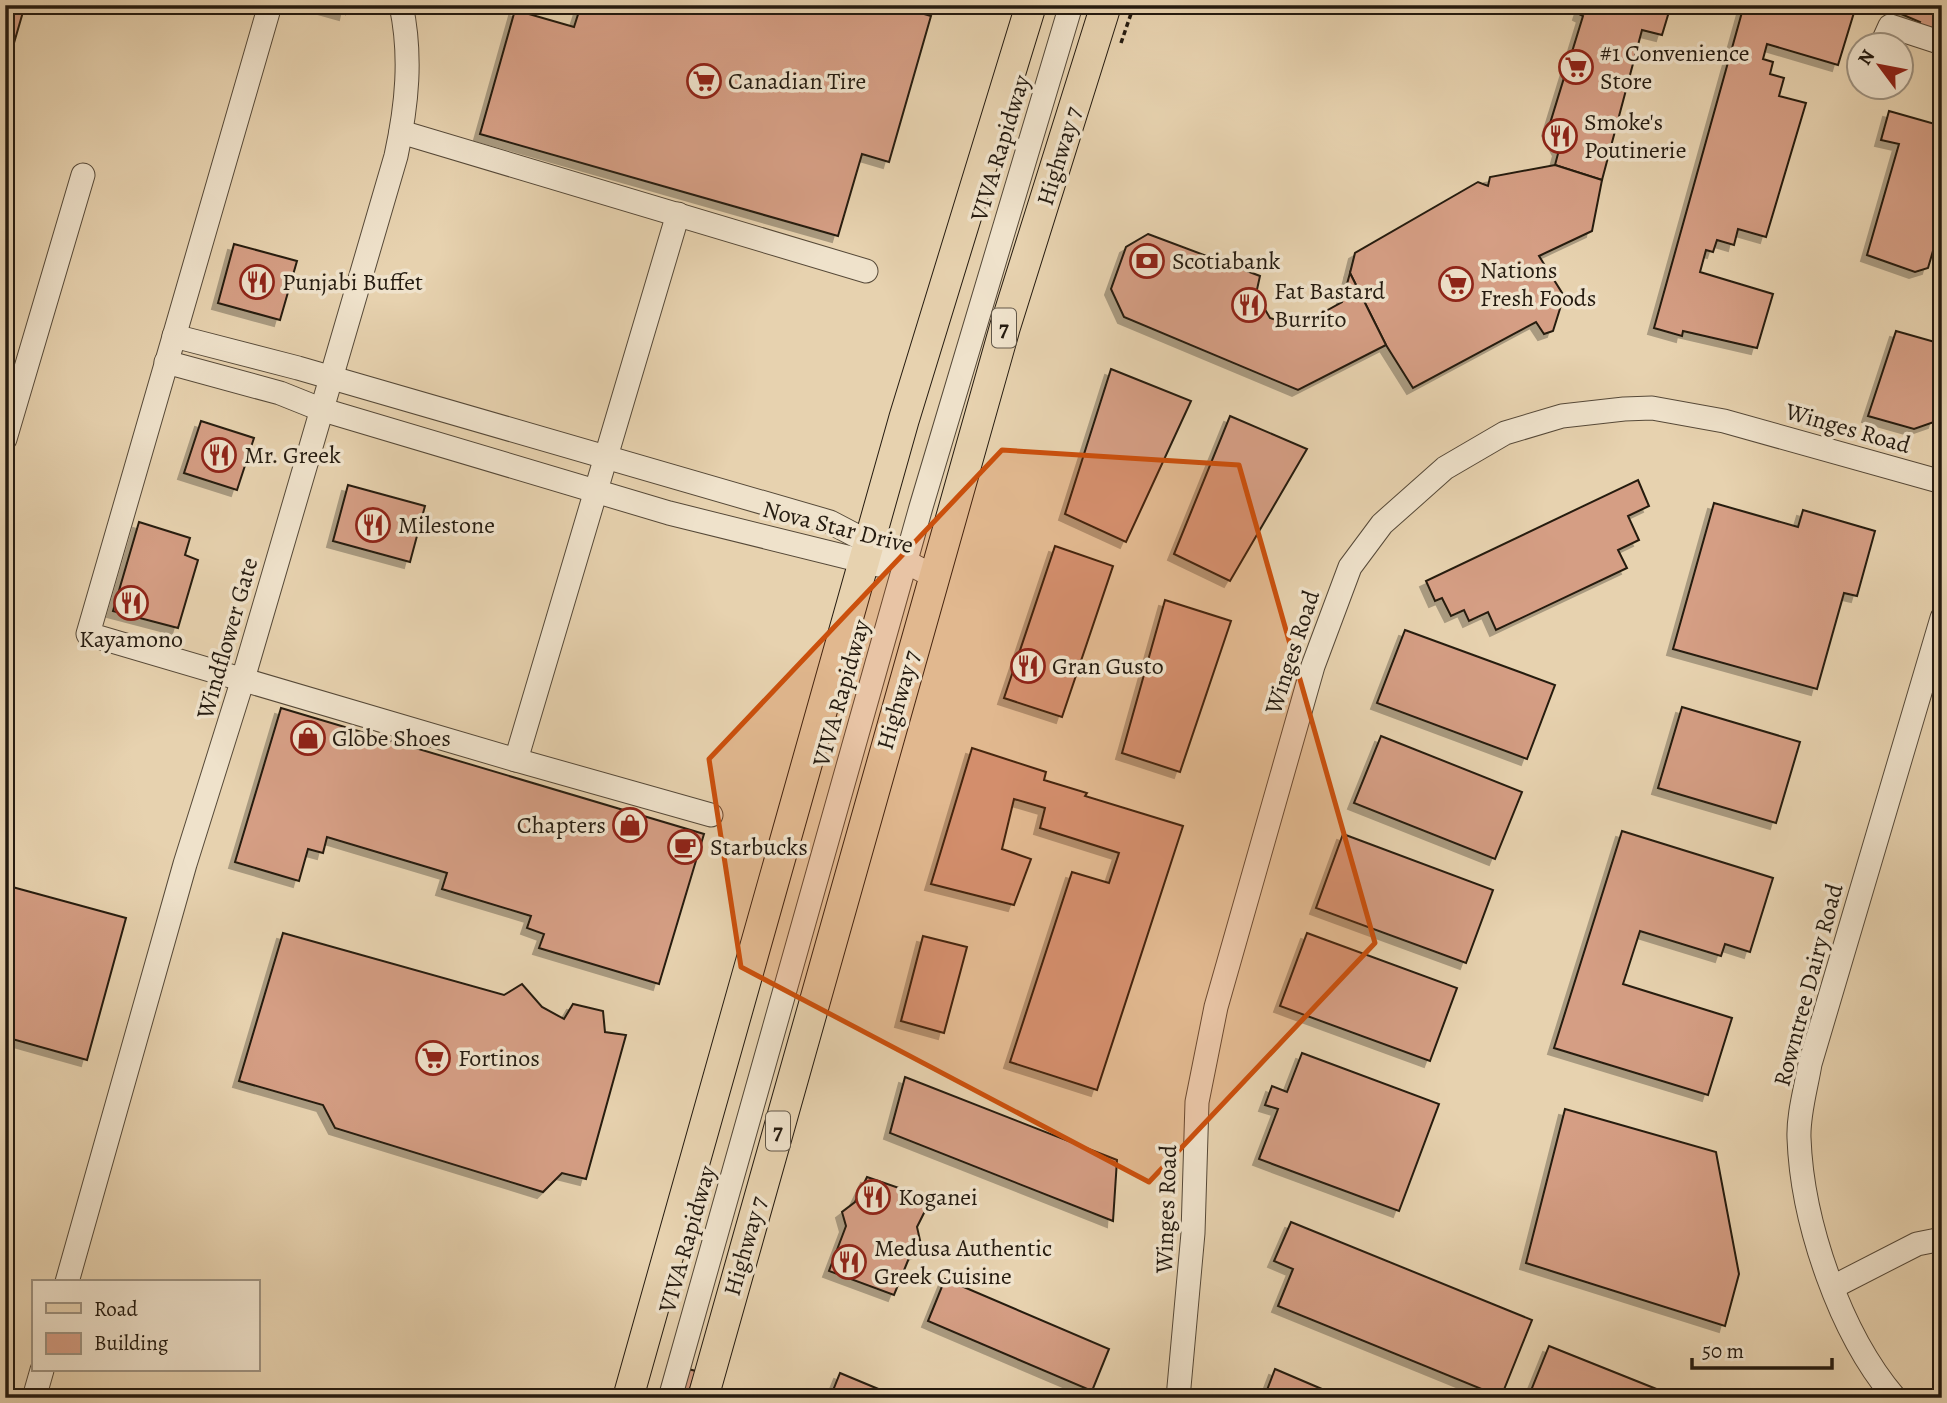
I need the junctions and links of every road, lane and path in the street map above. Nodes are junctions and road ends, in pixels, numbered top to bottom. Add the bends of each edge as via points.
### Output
1 (270, 5) edge
2 (401, 5) edge
3 (1031, 5) edge
4 (1071, 5) edge
5 (1106, 5) edge
6 (1887, 32) edge
7 (1908, 32) edge
8 (1916, 34) edge
9 (1942, 43) edge
10 (401, 132) junction
11 (83, 175) dead end
12 (677, 214) junction
13 (866, 271) dead end
14 (174, 336) junction
15 (166, 362) junction
16 (330, 378) junction
17 (320, 409) junction
18 (5, 439) edge
19 (606, 457) junction
20 (1942, 482) edge
21 (596, 491) junction
22 (866, 552) junction
23 (904, 566) junction
24 (933, 576) junction
25 (1942, 618) edge
26 (243, 679) junction
27 (516, 760) junction
28 (711, 815) dead end
29 (1942, 1239) edge
30 (68, 1280) edge
31 (1833, 1287) junction
32 (41, 1372) edge
33 (34, 1398) edge
34 (628, 1398) edge
35 (670, 1398) edge
36 (703, 1398) edge
37 (1178, 1398) edge
38 (1895, 1398) edge

1 - 14 street
2 - 10 street, Windflower Gate via 407,66
3 - 22 main road
4 - 23 street, VIVA Rapidway
5 - 24 main road, Highway 7 / 7
6 - 7 street via 1890,26
8 - 9 street
10 - 12 street
10 - 16 street, Windflower Gate
11 - 18 street
12 - 13 street
12 - 19 street
14 - 15 street
14 - 16 street, Nova Star Drive
15 - 17 street, Nova Star Drive via 280,393
15 - 26 street via 88,634
16 - 17 street, Windflower Gate
16 - 19 street, Nova Star Drive
17 - 21 street, Nova Star Drive
17 - 26 street, Windflower Gate
19 - 21 street
19 - 22 street, Nova Star Drive via 830,522
20 - 37 street, Winges Road via 1724,421 1633,409 1562,416 1505,433 1445,468 1382,524 1350,567 1313,666 1216,1007 1197,1102 1193,1233
21 - 22 street, Nova Star Drive via 669,513
21 - 27 street
22 - 23 street, Nova Star Drive
22 - 34 main road
23 - 24 street, Nova Star Drive
23 - 35 street, VIVA Rapidway
24 - 36 main road, Highway 7 / 7
25 - 31 street, Rowntree Dairy Road via 1810,1064 1799,1137 1811,1222
26 - 27 street
26 - 30 street, Windflower Gate via 185,864
27 - 28 street
29 - 31 street via 1917,1244
31 - 38 street, Rowntree Dairy Road via 1860,1348
32 - 33 street

